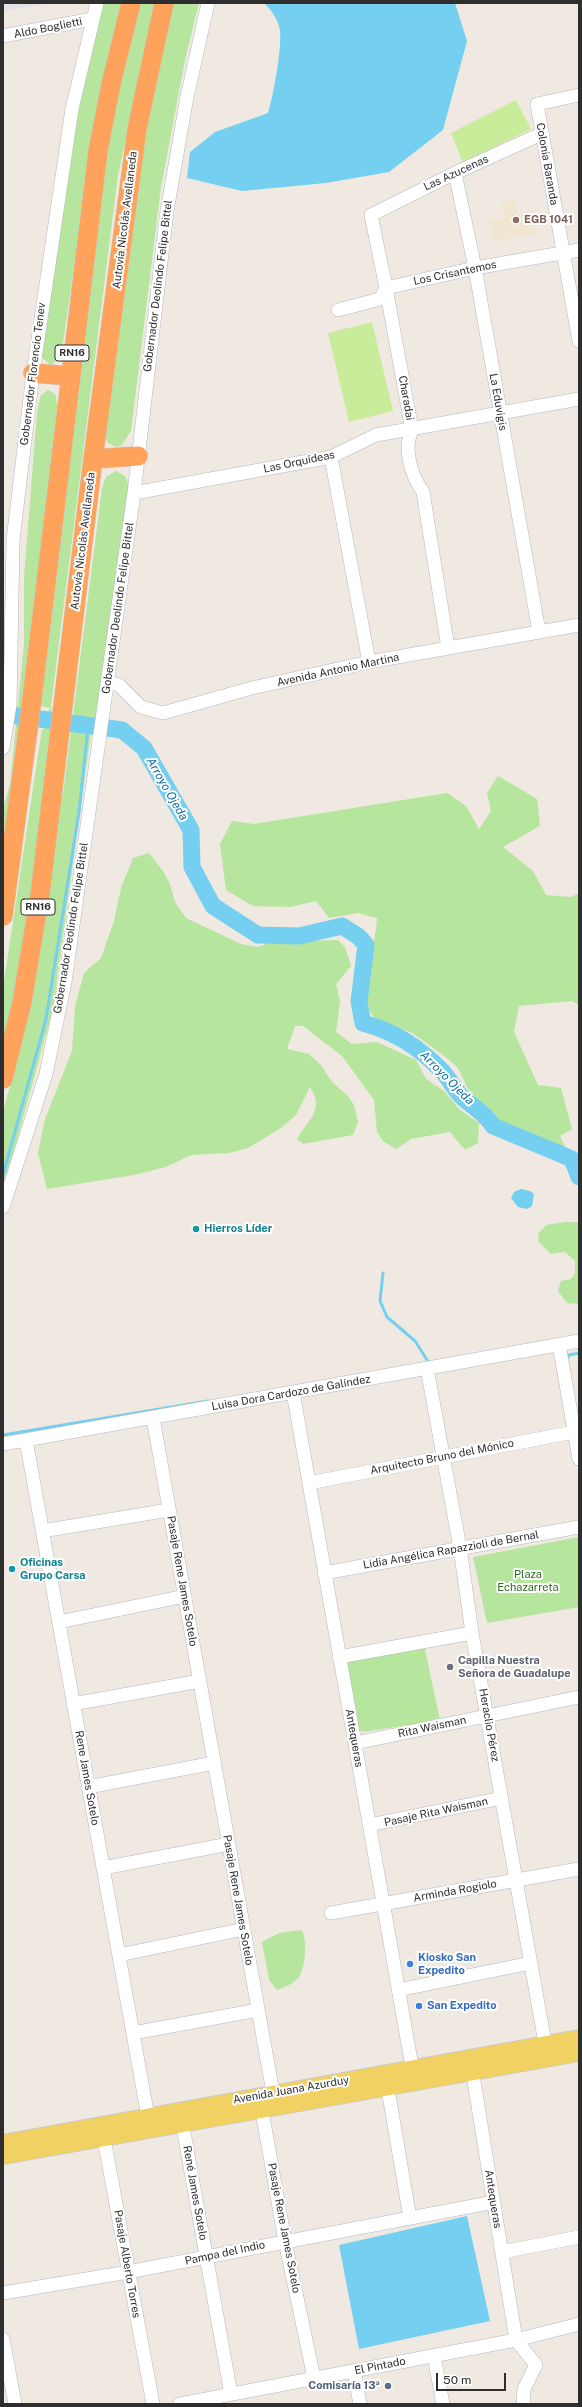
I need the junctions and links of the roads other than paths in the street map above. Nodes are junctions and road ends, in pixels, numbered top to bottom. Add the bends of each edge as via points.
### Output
1 (97, 3) edge
2 (130, 3) edge
3 (164, 3) edge
4 (208, 3) edge
5 (92, 19) junction
6 (3, 36) edge
7 (579, 95) edge
8 (541, 134) junction
9 (455, 173) junction
10 (371, 215) joint
11 (579, 250) edge
12 (564, 252) junction
13 (475, 268) junction
14 (386, 288) junction
15 (338, 310) dead end
16 (579, 341) edge
17 (33, 373) junction
18 (70, 376) junction
19 (579, 399) edge
20 (500, 413) junction
21 (412, 430) junction
22 (138, 456) junction
23 (331, 457) junction
24 (93, 460) junction
25 (134, 493) junction
26 (579, 625) edge
27 (539, 632) junction
28 (448, 648) junction
29 (369, 662) junction
30 (108, 682) junction
31 (3, 748) edge
32 (3, 916) edge
33 (3, 1079) edge
34 (3, 1207) edge
35 (579, 1341) edge
36 (559, 1344) junction
37 (426, 1368) junction
38 (293, 1392) junction
39 (153, 1418) junction
40 (574, 1432) junction
41 (26, 1440) junction
42 (3, 1444) edge
43 (578, 1453) edge
44 (442, 1457) junction
45 (309, 1483) junction
46 (170, 1510) junction
47 (579, 1527) edge
48 (42, 1531) junction
49 (460, 1548) junction
50 (324, 1573) junction
51 (185, 1596) junction
52 (59, 1622) junction
53 (472, 1633) junction
54 (340, 1656) junction
55 (200, 1681) junction
56 (579, 1697) edge
57 (73, 1704) junction
58 (487, 1715) junction
59 (355, 1743) junction
60 (214, 1763) junction
61 (88, 1786) junction
62 (502, 1798) junction
63 (369, 1825) junction
64 (228, 1844) junction
65 (103, 1868) junction
66 (579, 1869) edge
67 (516, 1881) junction
68 (383, 1904) junction
69 (331, 1914) dead end
70 (244, 1929) junction
71 (119, 1954) junction
72 (531, 1963) junction
73 (398, 1990) junction
74 (258, 2010) junction
75 (133, 2034) junction
76 (579, 2038) edge
77 (545, 2043) junction
78 (579, 2054) edge
79 (469, 2058) junction
80 (548, 2059) junction
81 (473, 2073) junction
82 (413, 2076) junction
83 (386, 2081) junction
84 (273, 2093) junction
85 (262, 2111) junction
86 (148, 2117) junction
87 (181, 2117) junction
88 (103, 2132) junction
89 (3, 2143) edge
90 (3, 2156) edge
91 (494, 2202) junction
92 (410, 2218) junction
93 (579, 2237) edge
94 (285, 2241) junction
95 (502, 2252) junction
96 (206, 2257) junction
97 (128, 2272) junction
98 (3, 2293) edge
99 (579, 2324) edge
100 (3, 2339) edge
101 (516, 2340) junction
102 (434, 2356) junction
103 (354, 2371) junction
104 (314, 2378) junction
105 (231, 2394) junction
106 (15, 2404) edge
107 (153, 2404) edge
108 (180, 2404) edge
109 (360, 2404) edge
110 (443, 2404) edge
111 (523, 2404) edge

1 - 5 street, Gobernador Florencio Tenev
2 - 18 highway, RN16 via 99,144
3 - 24 highway, Autovía Nicolás Avellaneda / RN16 via 137,129
4 - 22 street, Gobernador Deolindo Felipe Bittel via 187,97 167,212
5 - 6 street, Aldo Boglietti
5 - 17 street, Gobernador Florencio Tenev via 78,78 63,165
7 - 8 street, Colonia Baranda via 537,104
8 - 9 street, Las Azucenas
8 - 12 street, Colonia Baranda
9 - 10 street, Las Azucenas
9 - 13 street, La Eduvigis
10 - 14 street, Charadai
11 - 12 street, Los Crisantemos
12 - 13 street, Los Crisantemos
12 - 16 street, Colonia Baranda
13 - 14 street, Los Crisantemos
13 - 20 street, La Eduvigis
14 - 15 street via 380,299
14 - 21 street, Charadai
17 - 18 highway
17 - 31 street, Gobernador Florencio Tenev via 13,540 10,705
18 - 32 highway, RN16 via 29,729
19 - 20 street, Las Orquídeas
20 - 21 street, Las Orquídeas
20 - 27 street, La Eduvigis
21 - 23 street, Las Orquídeas via 376,436
21 - 28 street, Charadai via 407,441 414,480 423,492
22 - 24 highway
22 - 25 street, Gobernador Deolindo Felipe Bittel
23 - 25 street, Las Orquídeas
23 - 29 street
24 - 33 highway, Autovía Nicolás Avellaneda / RN16 via 36,921 22,1002
25 - 30 street, Gobernador Deolindo Felipe Bittel
26 - 27 street, Avenida Antonio Martina
27 - 28 street, Avenida Antonio Martina
28 - 29 street, Avenida Antonio Martina
29 - 30 street, Avenida Antonio Martina via 252,688 163,713 141,707 120,685
30 - 34 street, Gobernador Deolindo Felipe Bittel via 65,982 46,1074
35 - 36 street, Luisa Dora Cardozo de Galíndez
36 - 37 street, Luisa Dora Cardozo de Galíndez
36 - 40 street
37 - 38 street, Luisa Dora Cardozo de Galíndez
37 - 44 street, Heraclio Pérez
38 - 39 street, Luisa Dora Cardozo de Galíndez
38 - 45 street, Antequeras
39 - 41 street, Luisa Dora Cardozo de Galíndez
39 - 46 street, Pasaje Rene James Sotelo
40 - 43 street
40 - 44 street, Arquitecto Bruno del Mónico
41 - 42 street, Luisa Dora Cardozo de Galíndez
41 - 48 street, Rene James Sotelo
44 - 45 street, Arquitecto Bruno del Mónico
44 - 49 street, Heraclio Pérez
45 - 50 street, Antequeras
46 - 48 street
46 - 51 street, Pasaje Rene James Sotelo
47 - 49 street, Lidia Angélica Rapazzioli de Bernal
48 - 52 street, Rene James Sotelo
49 - 50 street, Lidia Angélica Rapazzioli de Bernal
49 - 53 street, Heraclio Pérez
50 - 54 street, Antequeras
51 - 52 street
51 - 55 street, Pasaje Rene James Sotelo
52 - 57 street, Rene James Sotelo
53 - 54 street
53 - 58 street, Heraclio Pérez
54 - 59 street, Antequeras
55 - 57 street
55 - 60 street, Pasaje Rene James Sotelo
56 - 58 street, Rita Waisman
57 - 61 street, Rene James Sotelo
58 - 59 street, Rita Waisman
58 - 62 street, Heraclio Pérez
59 - 63 street, Antequeras
60 - 61 street
60 - 64 street, Pasaje Rene James Sotelo
61 - 65 street, Rene James Sotelo
62 - 63 street, Pasaje Rita Waisman
62 - 67 street, Heraclio Pérez
63 - 68 street, Antequeras
64 - 65 street
64 - 70 street, Pasaje Rene James Sotelo
65 - 71 street, Rene James Sotelo
66 - 67 street, Arminda Rogiolo
67 - 68 street, Arminda Rogiolo
67 - 72 street, Heraclio Pérez
68 - 69 street, Arminda Rogiolo
68 - 73 street, Antequeras
70 - 71 street
70 - 74 street, Pasaje Rene James Sotelo
71 - 75 street, Rene James Sotelo
72 - 73 street
72 - 77 street, Heraclio Pérez
73 - 82 street, Antequeras
74 - 75 street
74 - 84 street, Pasaje Rene James Sotelo
75 - 86 street, Rene James Sotelo
76 - 77 main road, Avenida Juana Azurduy
77 - 79 main road, Avenida Juana Azurduy
77 - 80 street, Heraclio Pérez
78 - 80 main road, Avenida Juana Azurduy
79 - 81 street, Antequeras
79 - 82 main road, Avenida Juana Azurduy
80 - 81 main road, Avenida Juana Azurduy
81 - 82 main road, Avenida Juana Azurduy
81 - 91 street, Antequeras
82 - 83 main road, Avenida Juana Azurduy
83 - 84 main road, Avenida Juana Azurduy
83 - 85 main road, Avenida Juana Azurduy
83 - 92 street
84 - 85 street
84 - 87 main road, Avenida Juana Azurduy
85 - 87 main road, Avenida Juana Azurduy
85 - 94 street, Pasaje Rene James Sotelo
86 - 87 main road, Avenida Juana Azurduy
86 - 88 main road, Avenida Juana Azurduy
87 - 88 main road, Avenida Juana Azurduy
87 - 96 street, René James Sotelo
88 - 89 main road, Avenida Juana Azurduy
88 - 90 main road, Avenida Juana Azurduy
88 - 97 street, Pasaje Alberto Torres
91 - 92 street, Pampa del Indio
91 - 95 street, Antequeras
92 - 94 street, Pampa del Indio
93 - 95 street
94 - 96 street, Pampa del Indio
94 - 104 street, Pasaje Rene James Sotelo
95 - 101 street, Antequeras
96 - 97 street, Pampa del Indio
96 - 105 street, René James Sotelo
97 - 98 street, Pampa del Indio
97 - 107 street, Pasaje Alberto Torres
99 - 101 street, El Pintado
100 - 106 street
101 - 102 street, El Pintado
101 - 111 street via 536,2365 524,2389
102 - 103 street, El Pintado
102 - 110 street
103 - 104 street, El Pintado
103 - 109 street
104 - 105 street, El Pintado
105 - 108 street, El Pintado

